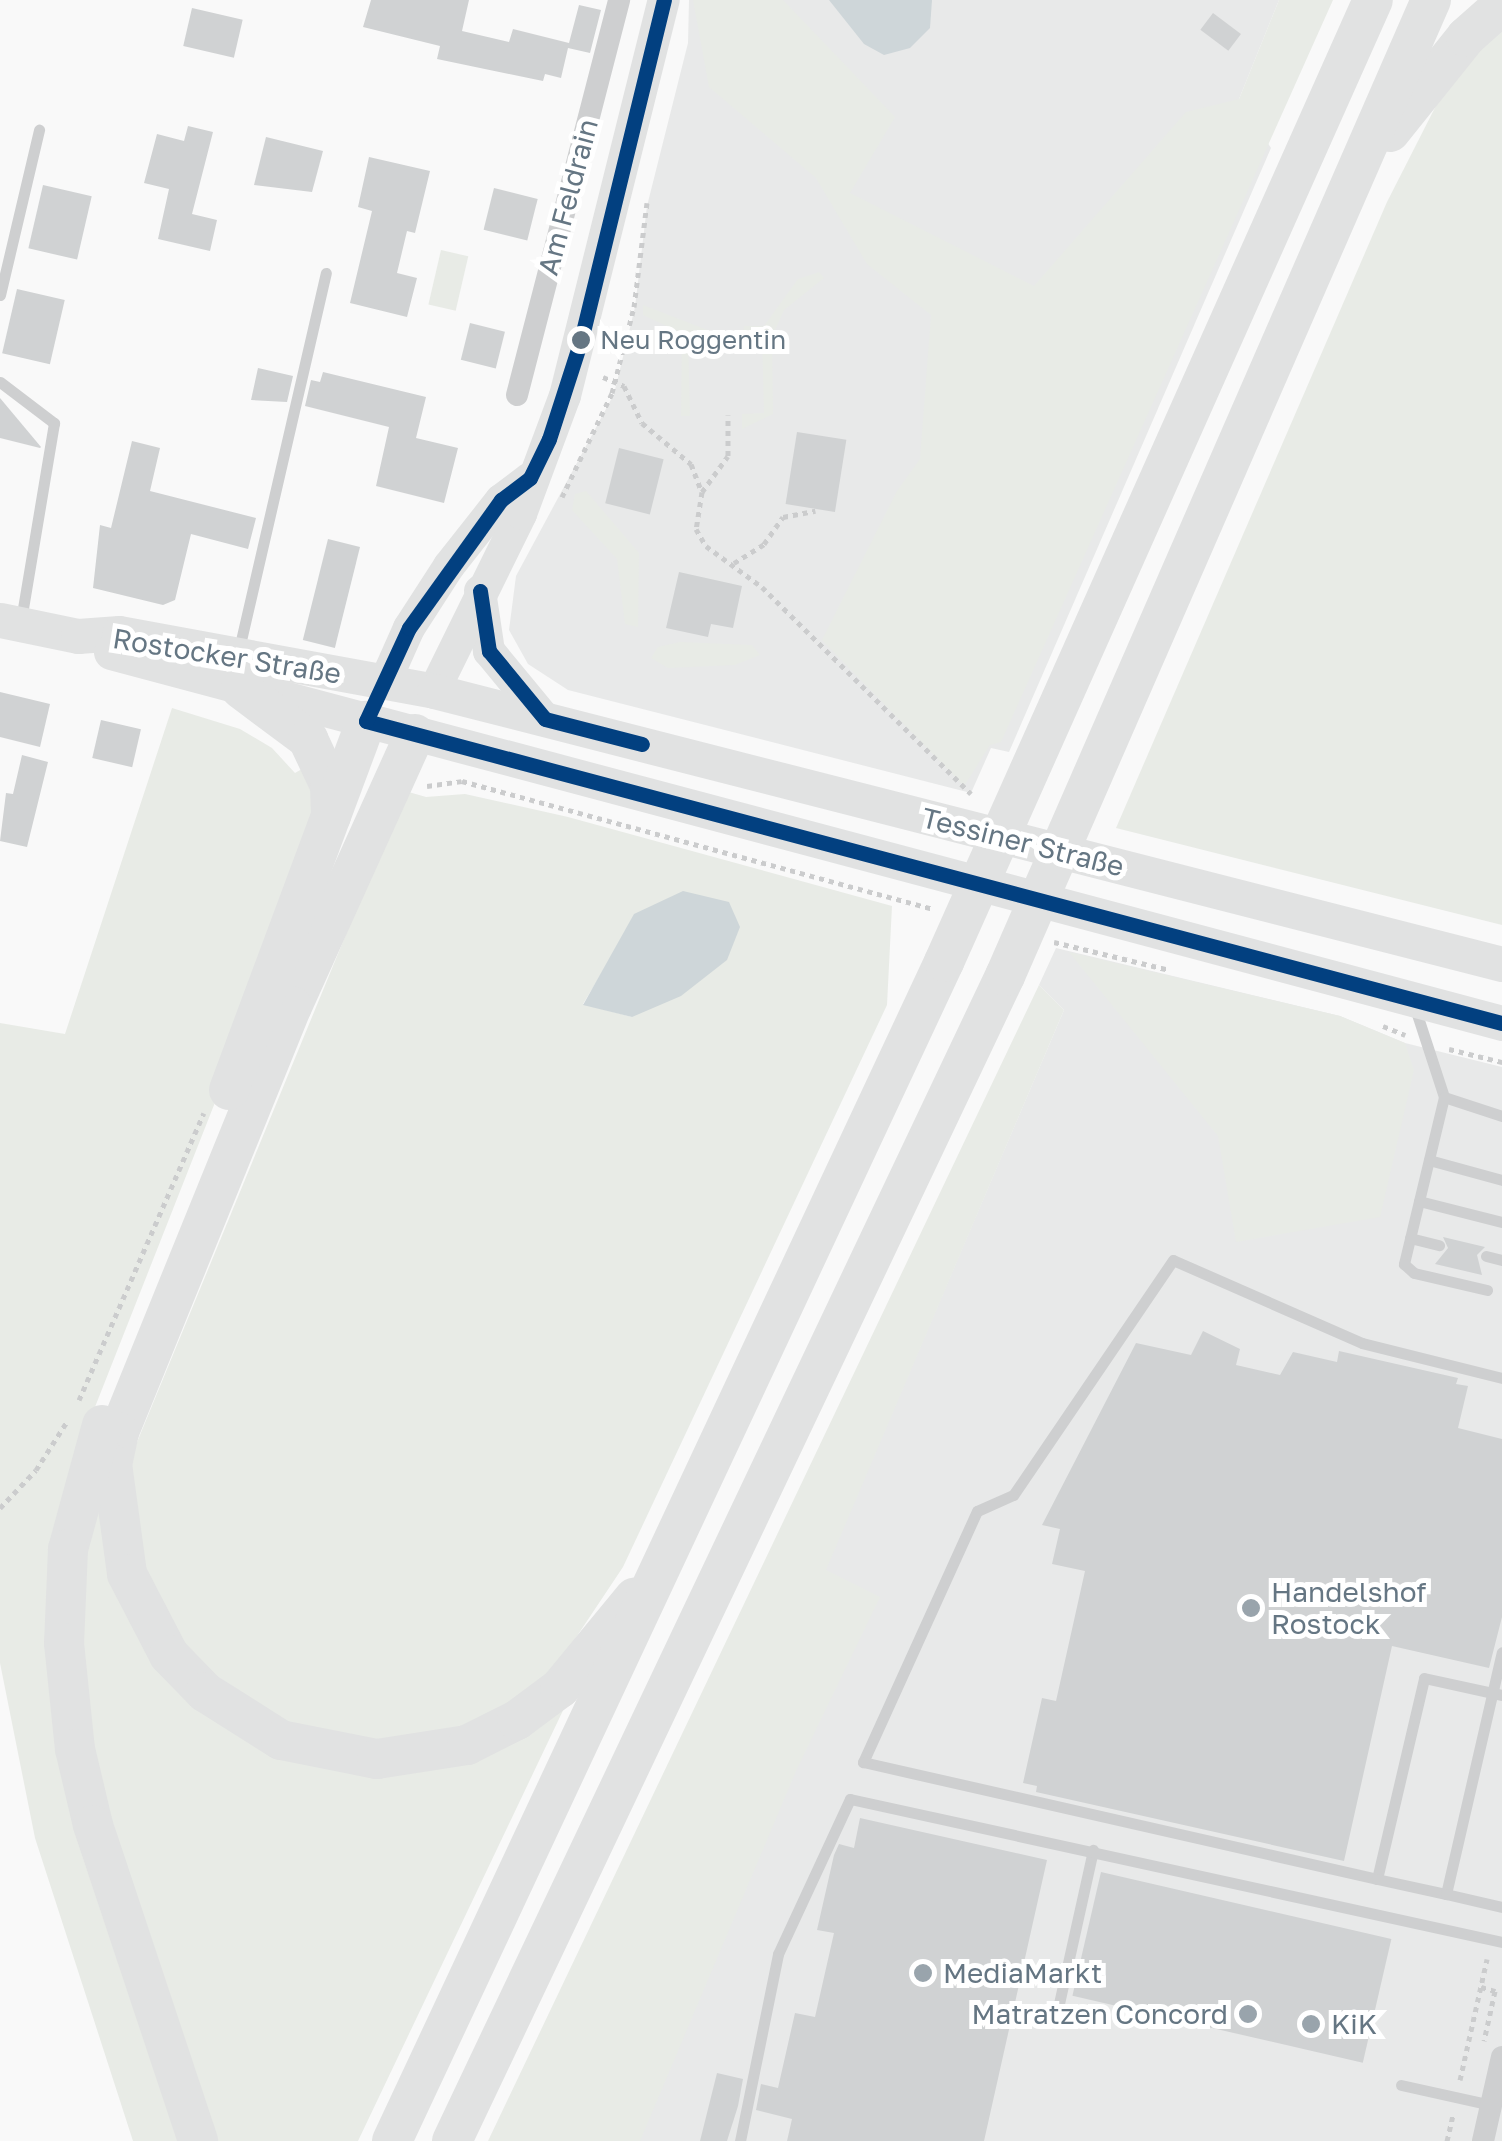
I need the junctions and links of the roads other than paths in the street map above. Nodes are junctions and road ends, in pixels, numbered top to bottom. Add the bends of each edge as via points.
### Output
1 (619, 0) edge
2 (664, 0) edge
3 (1373, 0) edge
4 (1431, 0) edge
5 (1502, 5) edge
6 (39, 130) dead end
7 (1362, 166) junction
8 (326, 273) dead end
9 (0, 295) edge
10 (0, 382) edge
11 (517, 395) dead end
12 (530, 478) junction
13 (480, 591) junction
14 (10, 622) edge
15 (240, 672) junction
16 (385, 682) junction
17 (434, 691) junction
18 (545, 719) junction
19 (366, 722) junction
20 (415, 734) junction
21 (331, 822) junction
22 (1502, 964) edge
23 (1413, 1001) junction
24 (1502, 1024) edge
25 (1444, 1097) junction
26 (1502, 1116) edge
27 (1429, 1160) junction
28 (1502, 1180) edge
29 (1419, 1201) junction
30 (1502, 1222) edge
31 (1410, 1238) junction
32 (1439, 1245) dead end
33 (1486, 1256) dead end
34 (1502, 1260) edge
35 (1487, 1290) dead end
36 (1502, 1378) edge
37 (666, 1561) junction
38 (1502, 1652) edge
39 (1497, 1694) edge
40 (1093, 1850) junction
41 (1377, 1879) junction
42 (1446, 1894) junction
43 (1502, 1908) edge
44 (1496, 1941) edge
45 (1058, 2008) dead end
46 (1493, 2051) edge
47 (1402, 2086) dead end
48 (1491, 2106) junction
49 (198, 2141) edge
50 (392, 2141) edge
51 (452, 2141) edge
52 (740, 2141) edge
53 (1484, 2141) edge

1 - 11 street, Am Feldrain
2 - 12 street via 581,340
3 - 37 highway via 944,962
4 - 7 highway
5 - 7 highway via 1466,38
6 - 9 lane
7 - 51 highway via 1005,976
8 - 15 lane
10 - 14 lane via 54,423
12 - 13 street via 521,514
12 - 16 street via 501,500 449,566 408,628
13 - 17 street
13 - 18 street via 489,651
14 - 15 main road, Rostocker Straße via 78,636 112,653
15 - 16 main road, Rostocker Straße
15 - 19 main road, Rostocker Straße
15 - 21 highway via 308,738 330,786
16 - 17 main road, Rostocker Straße
16 - 19 main road
17 - 18 main road, Tessiner Straße
17 - 20 main road
18 - 22 main road, Tessiner Straße
19 - 20 main road, Tessiner Straße
19 - 21 highway
20 - 23 main road, Tessiner Straße
20 - 37 highway via 292,1006 120,1432 112,1464 127,1574 169,1655 205,1692 280,1740 376,1759 466,1745 518,1720 560,1688
21 - 49 highway via 96,1437 68,1549 64,1642 74,1749
23 - 24 main road, Tessiner Straße
23 - 25 lane
25 - 26 lane
25 - 27 lane
27 - 28 lane
27 - 29 lane
29 - 30 lane
29 - 31 lane
31 - 32 lane
31 - 35 lane via 1404,1264 1414,1273
33 - 34 lane
36 - 41 lane via 1362,1344 1173,1260 1014,1495 977,1511 863,1762
37 - 50 highway
38 - 39 lane
39 - 41 lane via 1424,1678
39 - 42 lane
40 - 44 lane
40 - 45 lane
40 - 52 lane via 850,1799 778,1954
41 - 42 lane
42 - 43 lane
46 - 48 street
47 - 48 lane
48 - 53 street

